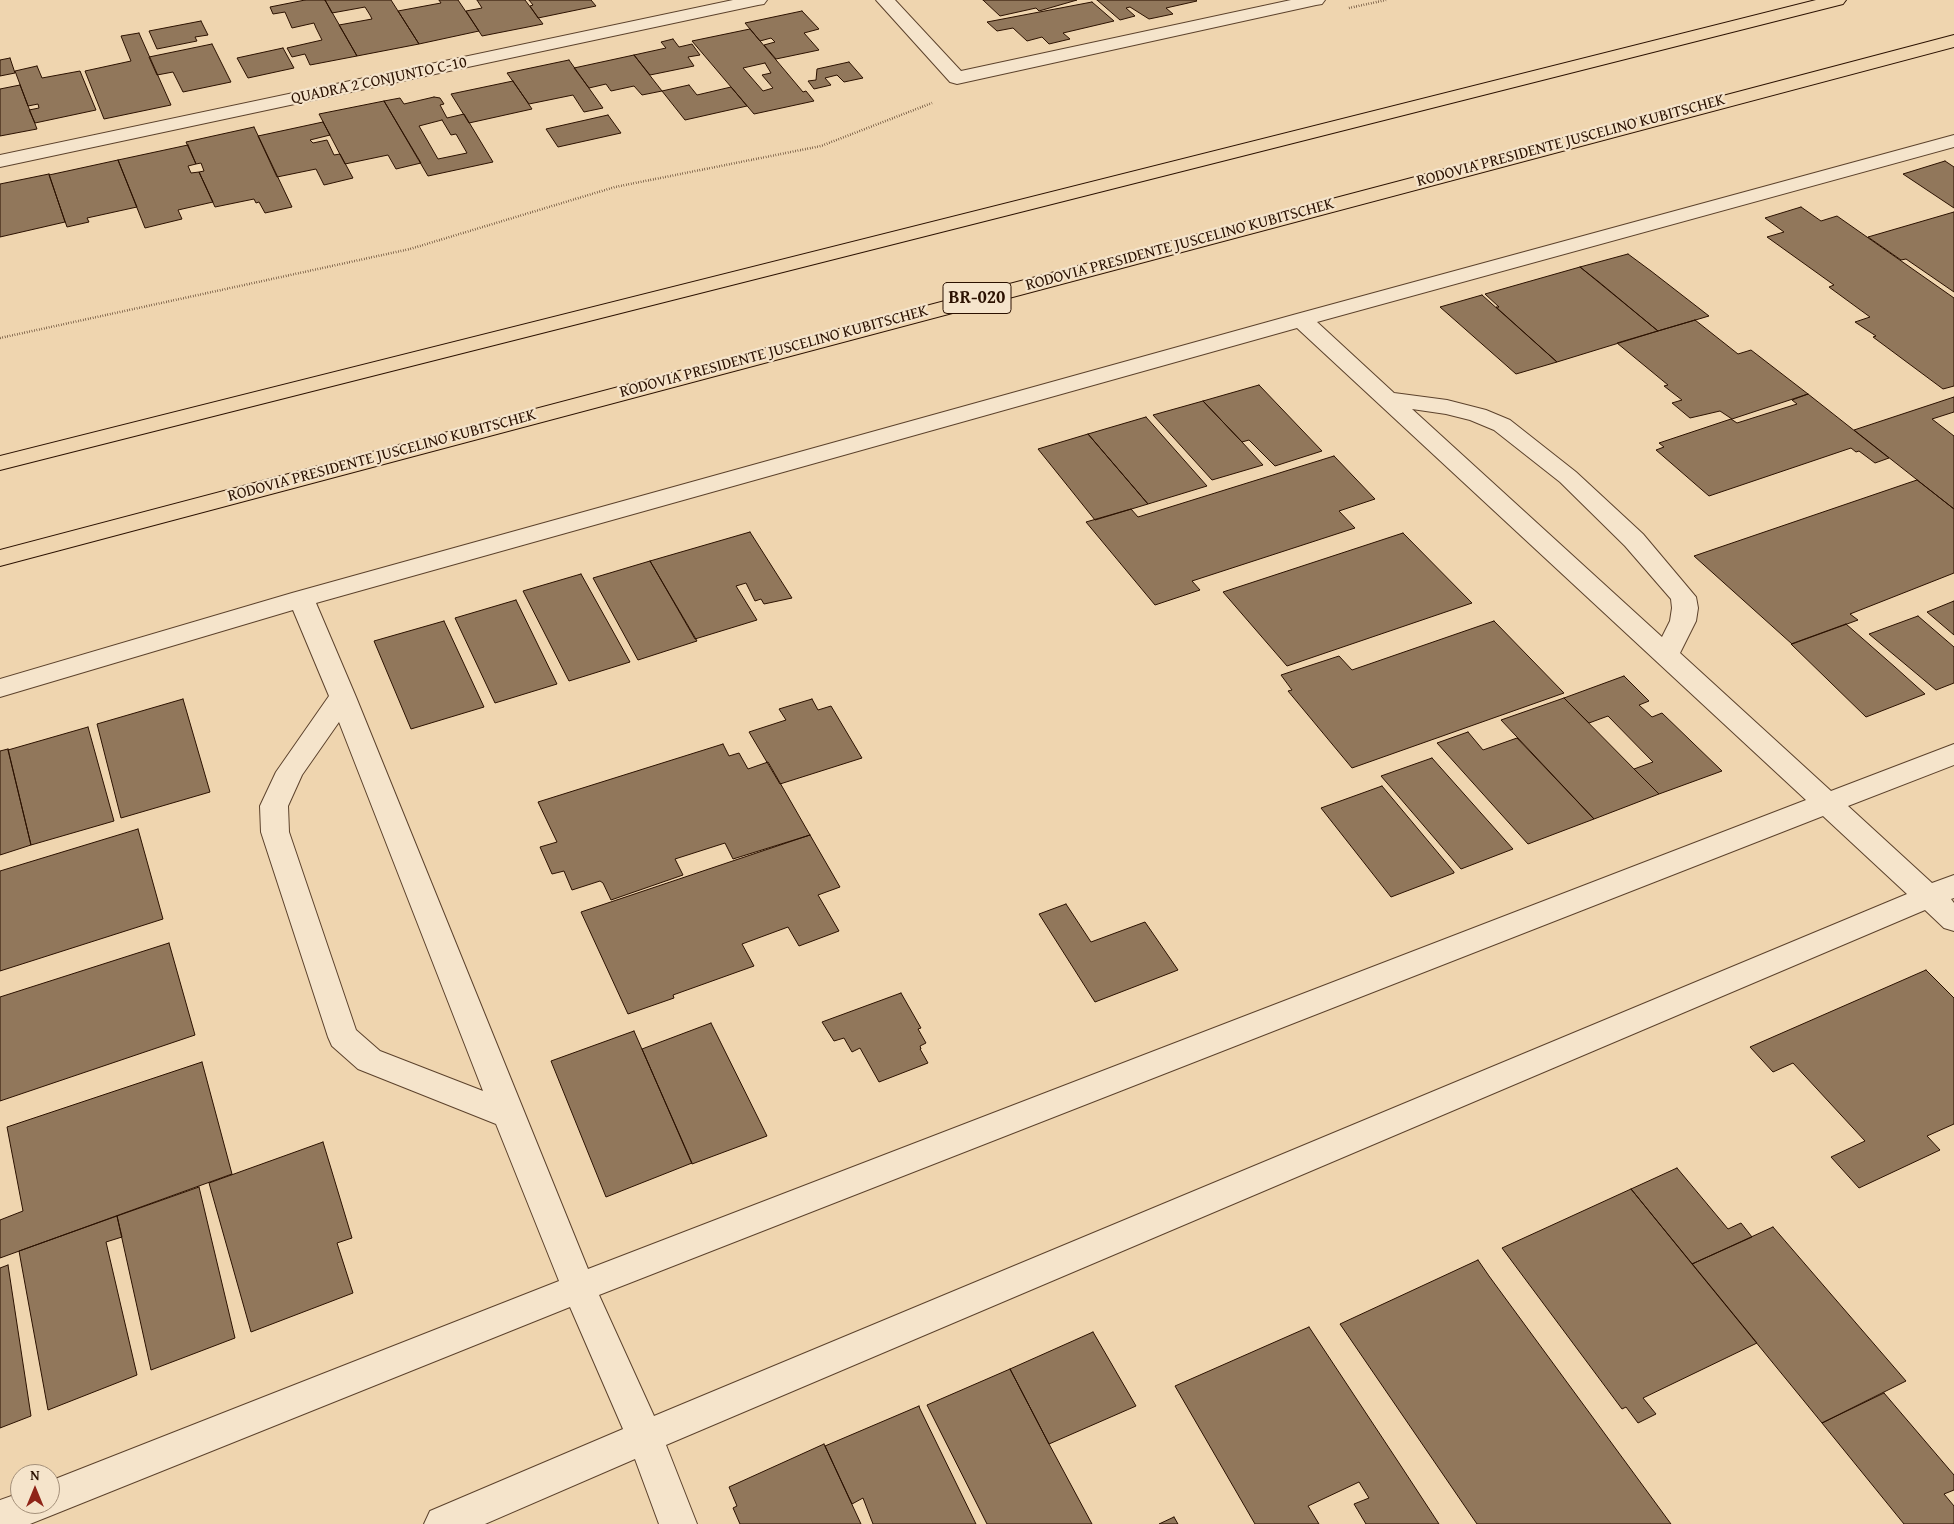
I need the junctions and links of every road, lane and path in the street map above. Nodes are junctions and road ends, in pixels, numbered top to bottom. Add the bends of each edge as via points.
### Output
1 (758, 0) edge
2 (885, 0) edge
3 (1316, 0) edge
4 (1386, 0) edge
5 (1837, 0) edge
6 (1259, 6) edge
7 (1347, 8) dead end
8 (1954, 41) edge
9 (935, 102) dead end
10 (1954, 140) edge
11 (0, 161) edge
12 (1301, 320) junction
13 (0, 338) edge
14 (1388, 399) junction
15 (0, 463) edge
16 (0, 558) edge
17 (301, 599) junction
18 (1666, 654) junction
19 (0, 688) edge
20 (343, 697) junction
21 (1954, 754) edge
22 (1829, 804) junction
23 (1942, 891) edge
24 (1954, 920) edge
25 (508, 1115) junction
26 (580, 1288) junction
27 (645, 1437) junction
28 (60, 1495) edge
29 (443, 1524) edge
30 (678, 1524) edge

1 - 11 street, QUADRA 2 CONJUNTO C-10
2 - 6 street via 956,78
3 - 6 street
4 - 7 path
5 - 15 highway
8 - 16 highway, RODOVIA PRESIDENTE JUSCELINO KUBITSCHEK / BR-020
9 - 13 path via 821,146 615,187 410,249
10 - 12 street
12 - 14 street
12 - 17 street
14 - 18 street
14 - 18 street via 1447,407 1502,425 1568,477 1634,540 1683,597 1683,621
17 - 19 street
17 - 20 street
18 - 22 street
20 - 25 street
20 - 25 street via 290,772 274,806 275,832 343,1037 369,1060
21 - 22 street
22 - 23 street
22 - 26 street
23 - 24 street
23 - 27 street
25 - 26 street
26 - 27 street
26 - 28 street
27 - 29 street
27 - 30 street

